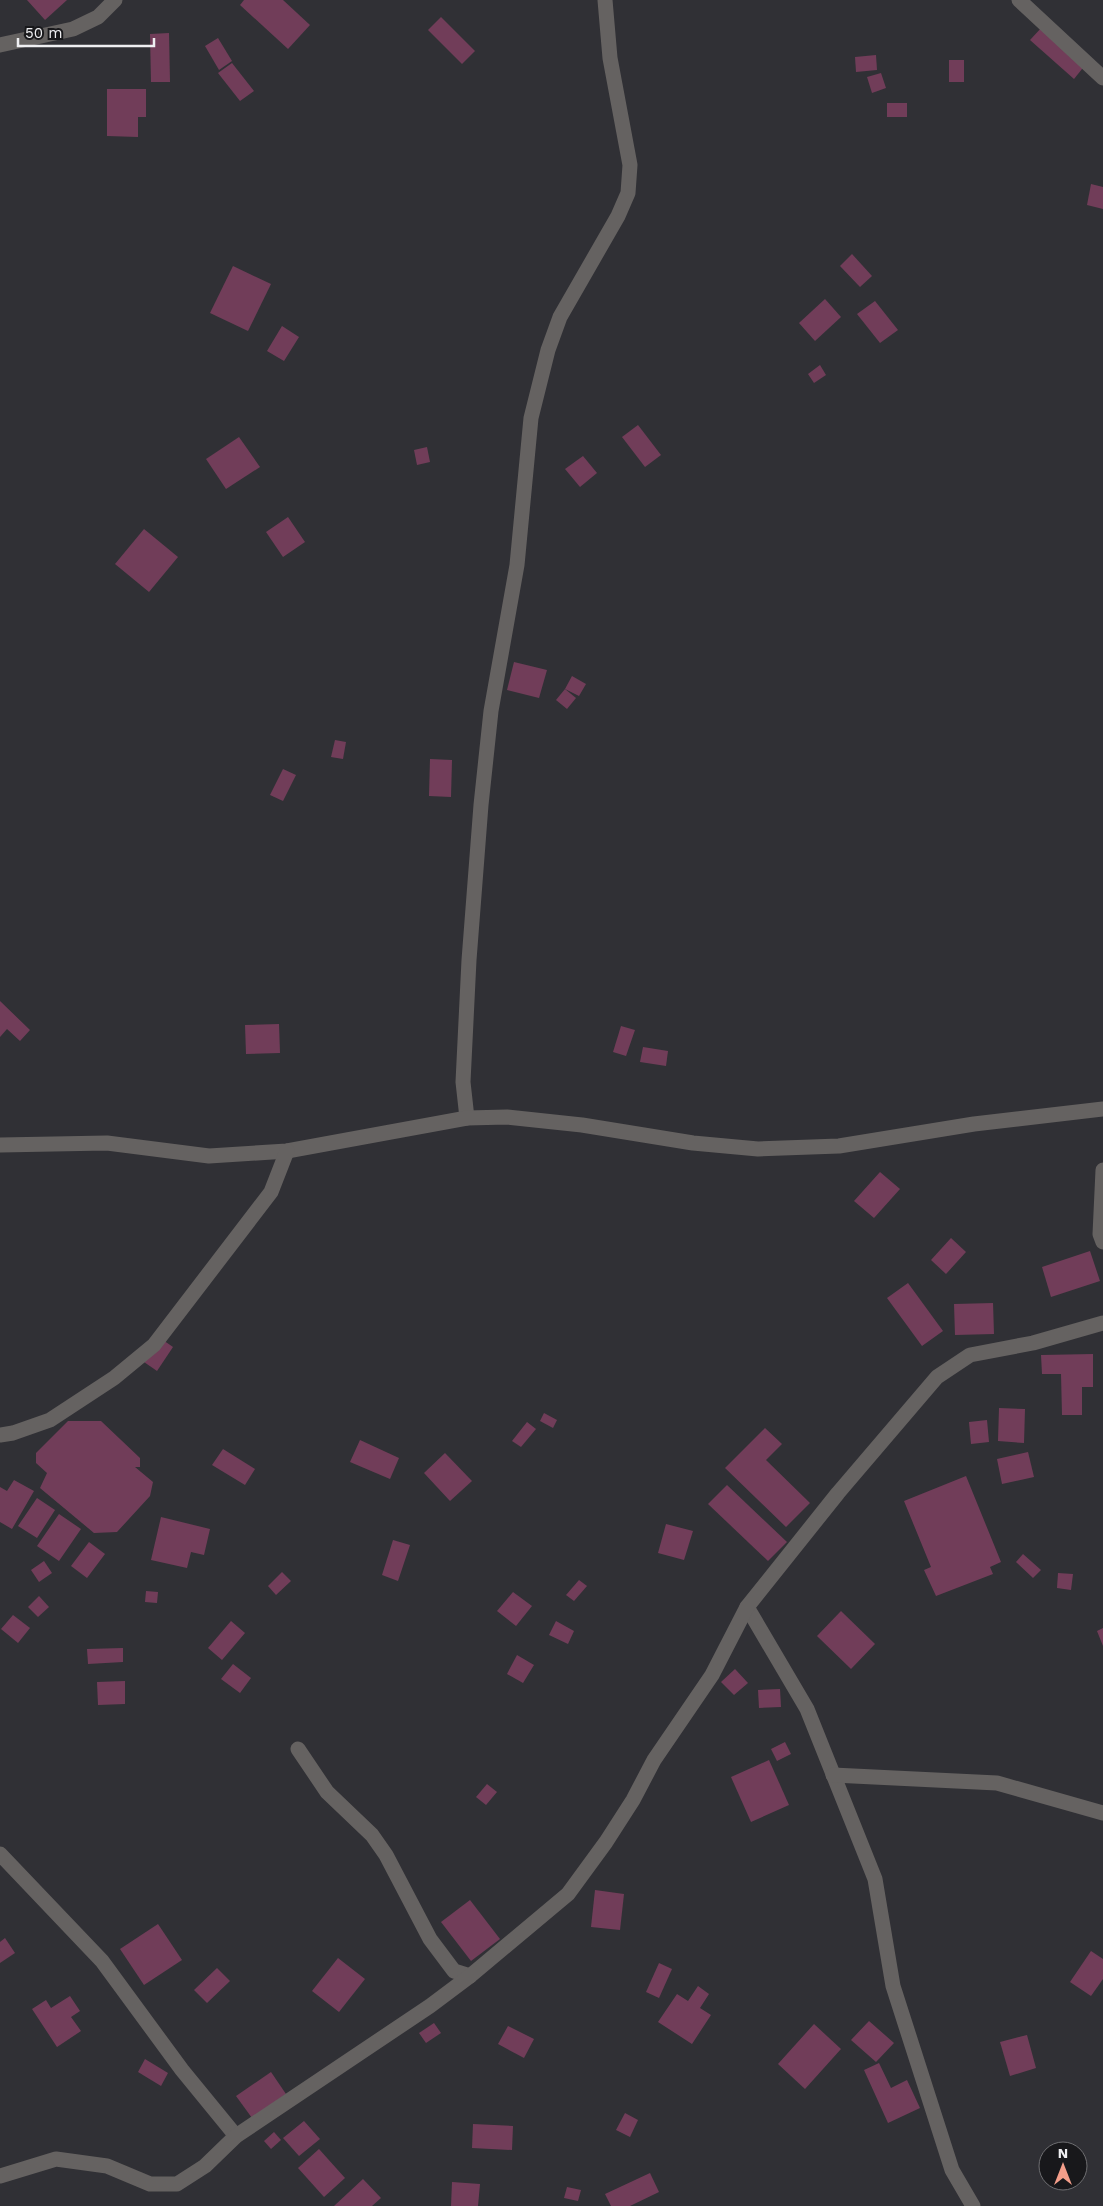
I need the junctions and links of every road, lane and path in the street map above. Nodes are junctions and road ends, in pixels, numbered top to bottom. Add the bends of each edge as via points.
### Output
1 (115, 0) edge
2 (605, 0) edge
3 (1019, 0) edge
4 (0, 45) edge
5 (1103, 78) edge
6 (1103, 1109) edge
7 (467, 1118) junction
8 (0, 1145) edge
9 (287, 1151) junction
10 (1103, 1170) edge
11 (1103, 1242) edge
12 (1103, 1323) edge
13 (0, 1435) edge
14 (746, 1607) junction
15 (298, 1749) dead end
16 (833, 1775) junction
17 (1103, 1813) edge
18 (0, 1854) edge
19 (470, 1976) junction
20 (236, 2136) junction
21 (0, 2176) edge
22 (973, 2206) edge

1 - 4 street via 98,17 73,29
2 - 7 street via 610,58 630,165 628,194 560,316 531,418 517,565 492,711 482,805 463,1082
3 - 5 street
6 - 7 street via 974,1124 839,1146 758,1150 582,1125 507,1117
7 - 9 street
8 - 9 street via 106,1142 209,1156
9 - 13 street via 271,1192 154,1345 114,1378 50,1420
10 - 11 street via 1100,1234
12 - 14 street via 970,1356 937,1377
14 - 16 street via 807,1709
14 - 19 street via 712,1676 654,1760 606,1842 568,1894
15 - 19 street via 327,1792 372,1835 430,1939 454,1971
16 - 17 street via 997,1783
16 - 22 street via 876,1879 893,1986 928,2100 952,2170
18 - 20 street via 102,1961 182,2070
19 - 20 street
20 - 21 street via 205,2166 176,2184 150,2184 107,2166 56,2159

